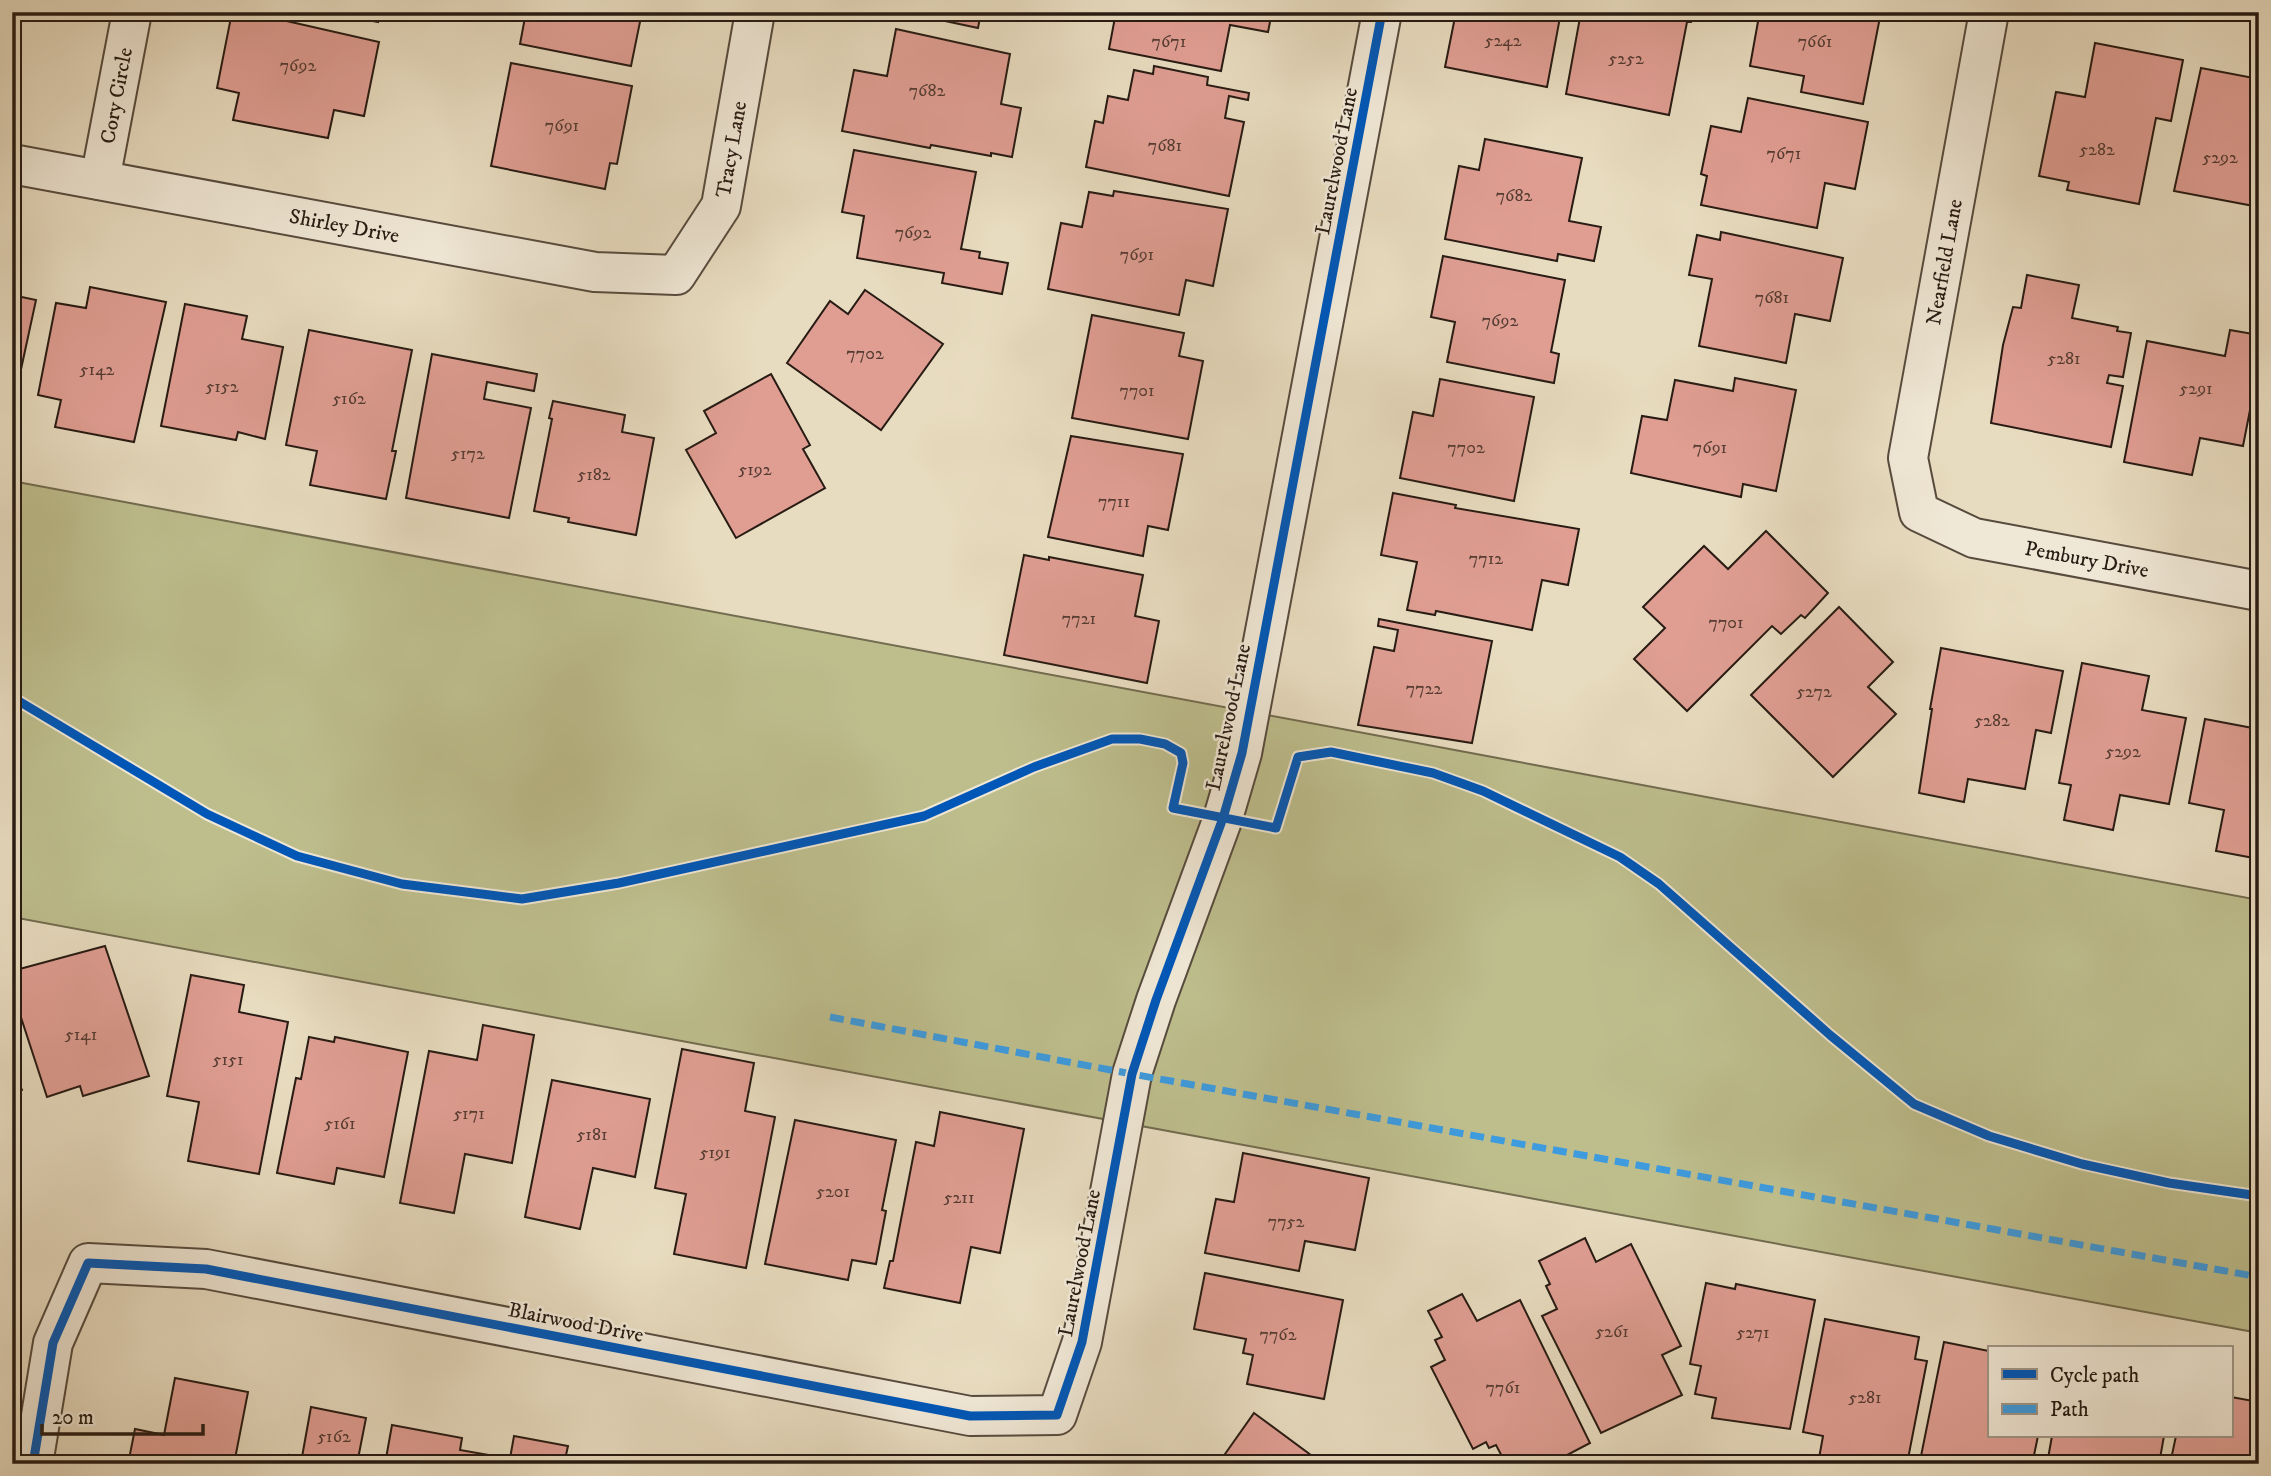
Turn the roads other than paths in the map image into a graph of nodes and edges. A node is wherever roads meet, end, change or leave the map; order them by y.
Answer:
1 (132, 12) edge
2 (755, 12) edge
3 (1382, 12) edge
4 (1989, 12) edge
5 (12, 164) edge
6 (100, 180) junction
7 (676, 275) joint
8 (1919, 512) joint
9 (2259, 591) edge
10 (1057, 1415) joint
11 (33, 1464) edge

1 - 6 street, Cory Circle
2 - 7 street, Tracy Lane
3 - 10 street, Laurelwood Lane
4 - 8 street, Nearfield Lane
5 - 6 street, Shirley Drive
6 - 7 street, Shirley Drive
8 - 9 street, Pembury Drive
10 - 11 street, Blairwood Drive

